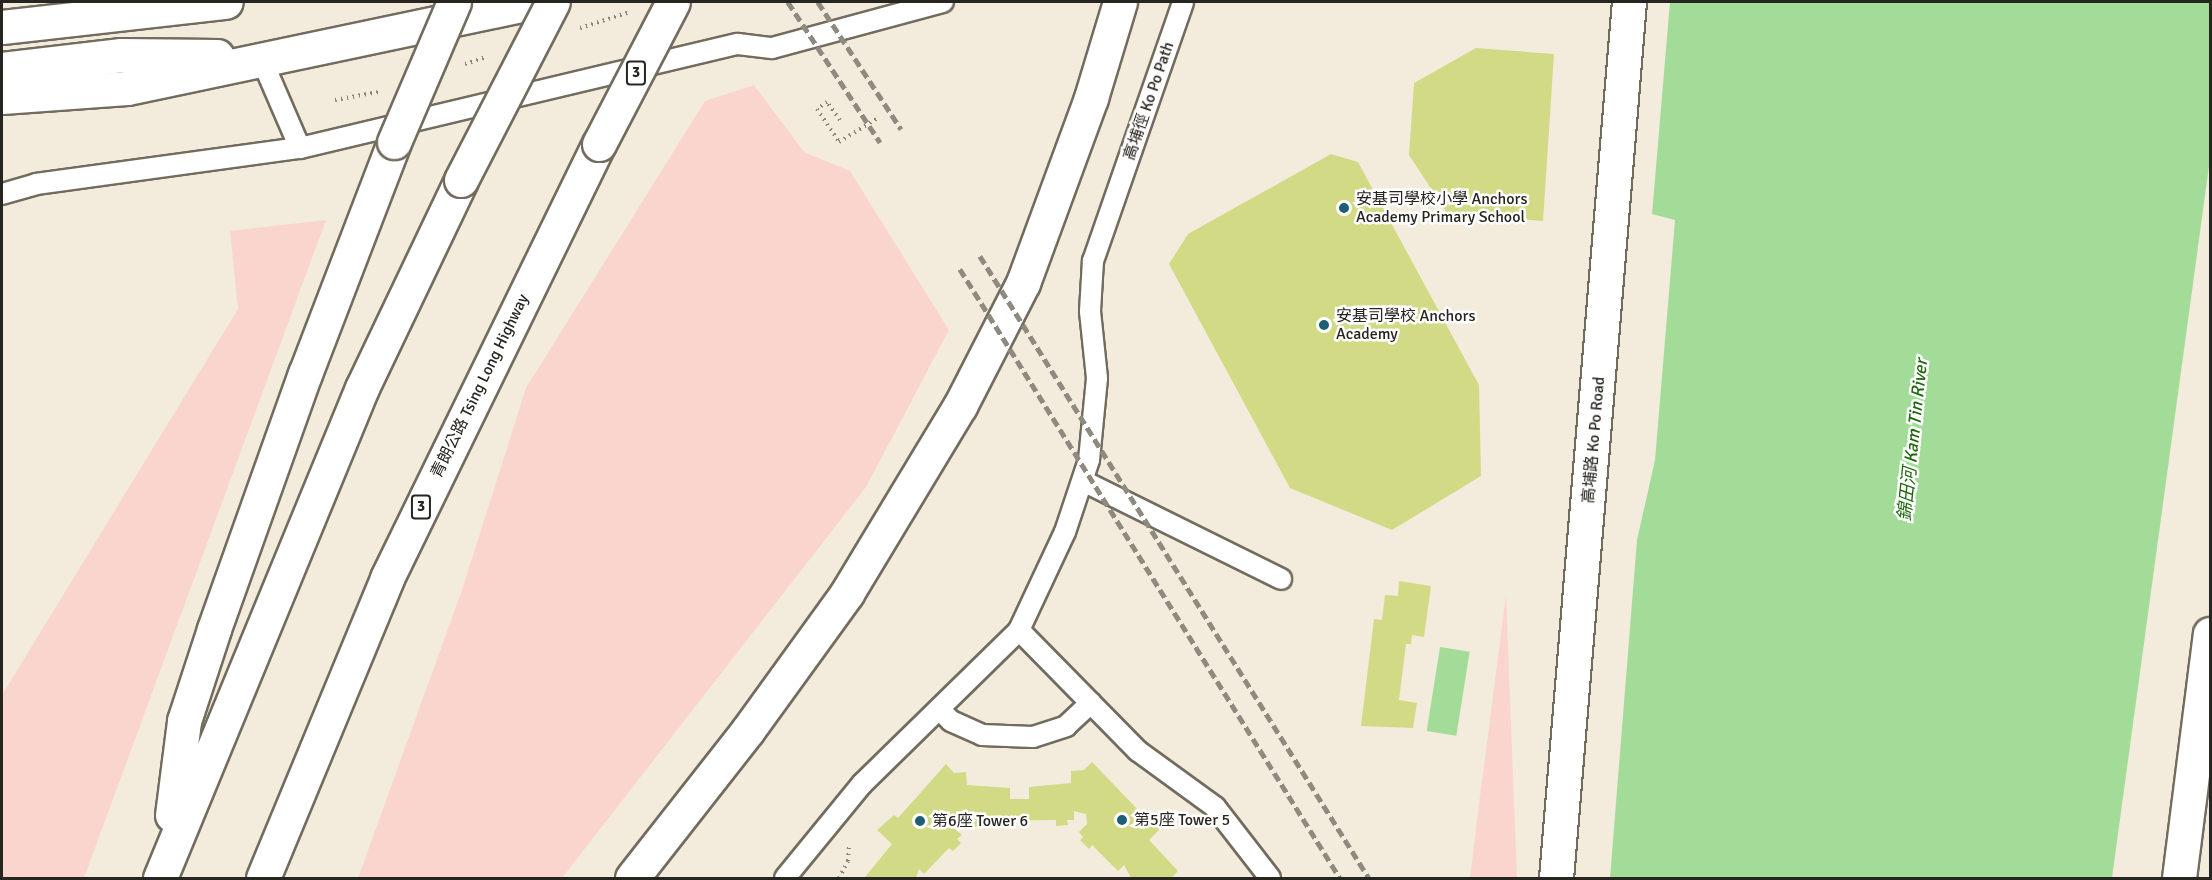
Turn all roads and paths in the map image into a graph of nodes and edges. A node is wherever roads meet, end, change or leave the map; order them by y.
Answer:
1 (226, 2) edge
2 (454, 2) edge
3 (535, 2) edge
4 (553, 2) edge
5 (673, 2) edge
6 (943, 2) edge
7 (1120, 2) edge
8 (1183, 2) edge
9 (1629, 2) edge
10 (2, 27) edge
11 (261, 58) junction
12 (4, 78) edge
13 (878, 118) dead end
14 (840, 120) dead end
15 (300, 148) junction
16 (2, 194) edge
17 (1083, 482) junction
18 (1281, 579) dead end
19 (1019, 630) junction
20 (2211, 634) edge
21 (1091, 703) junction
22 (939, 709) junction
23 (850, 839) dead end
24 (163, 870) edge
25 (263, 879) edge
26 (632, 879) edge
27 (785, 879) edge
28 (839, 879) edge
29 (1270, 879) edge
30 (1556, 879) edge
31 (2179, 879) edge

1 - 10 main road
2 - 24 main road, bridge
3 - 11 main road
4 - 24 main road, bridge
5 - 25 main road, 青朗公路 Tsing Long Highway / 3, bridge
6 - 15 lane
7 - 26 main road
8 - 17 lane, 高埔徑 Ko Po Path
9 - 30 main road, 高埔路 Ko Po Road
11 - 12 main road
11 - 15 lane
13 - 14 path
15 - 16 lane
17 - 18 lane
17 - 19 lane, 高埔徑 Ko Po Path
19 - 21 lane
19 - 22 lane
20 - 31 main road
21 - 22 lane
21 - 29 lane
22 - 27 lane
23 - 28 path

